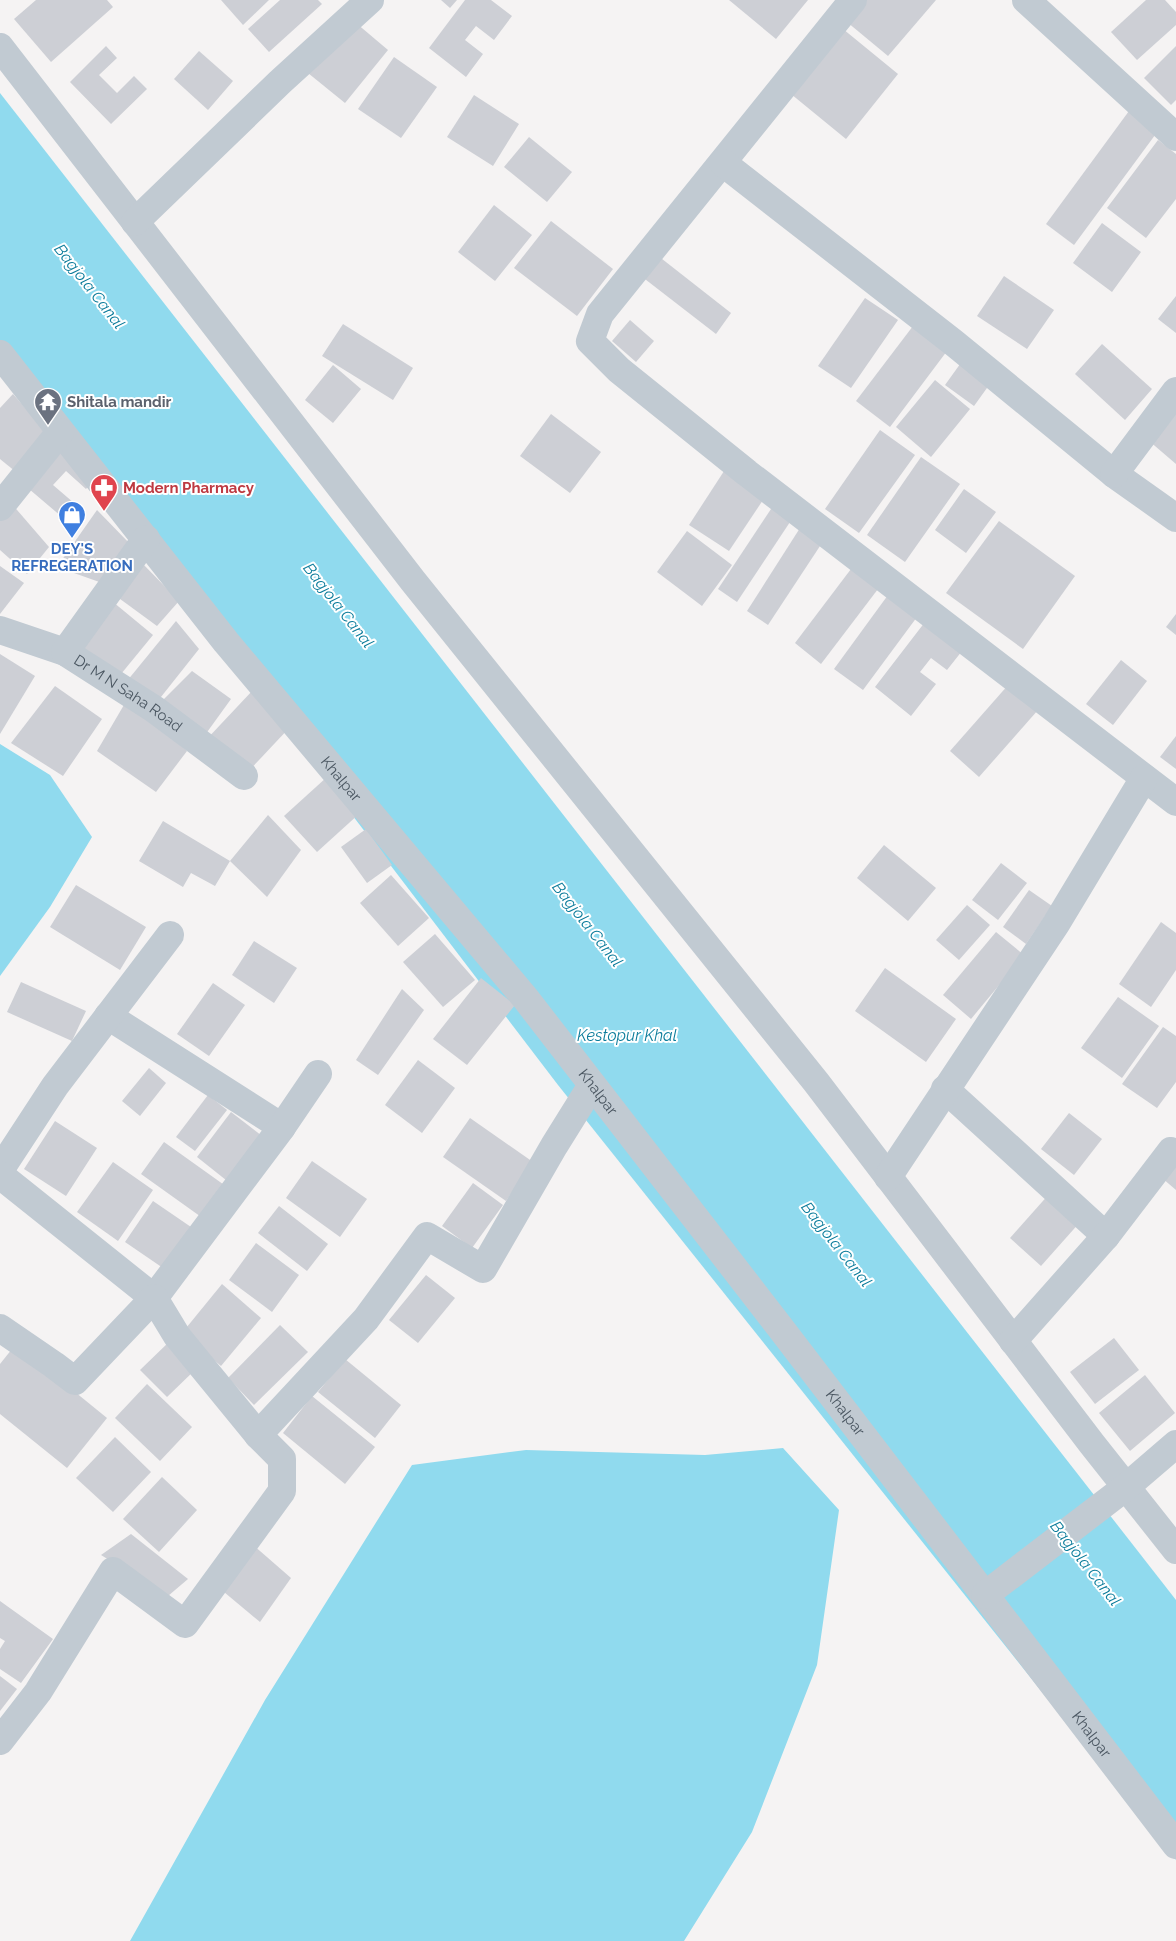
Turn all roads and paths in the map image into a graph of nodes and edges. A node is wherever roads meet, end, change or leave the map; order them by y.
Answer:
1 (853, 0) edge
2 (1026, 0) edge
3 (357, 4) edge
4 (0, 47) edge
5 (1176, 137) edge
6 (723, 163) junction
7 (135, 222) junction
8 (0, 354) edge
9 (1176, 391) edge
10 (60, 432) junction
11 (1114, 474) junction
12 (0, 507) edge
13 (1176, 518) edge
14 (146, 539) junction
15 (0, 630) edge
16 (65, 652) junction
17 (244, 776) dead end
18 (1144, 778) junction
19 (1176, 802) edge
20 (170, 935) dead end
21 (108, 1016) junction
22 (318, 1074) dead end
23 (592, 1085) junction
24 (945, 1090) junction
25 (282, 1127) junction
26 (1171, 1150) dead end
27 (0, 1170) edge
28 (0, 1175) edge
29 (888, 1177) junction
30 (1106, 1236) junction
31 (154, 1298) junction
32 (0, 1328) edge
33 (1013, 1341) junction
34 (258, 1435) junction
35 (1176, 1444) edge
36 (1126, 1488) junction
37 (1176, 1550) edge
38 (985, 1596) junction
39 (0, 1741) edge
40 (1176, 1845) edge

1 - 6 street
2 - 5 street
3 - 7 street
4 - 7 street
6 - 11 street
6 - 18 street
7 - 29 street
8 - 10 street, Khalpar
9 - 11 street
10 - 12 street
10 - 14 street, Khalpar
11 - 13 street
14 - 16 street
14 - 23 street, Khalpar
15 - 16 street, Dr M N Saha Road
16 - 17 street, Dr M N Saha Road
18 - 19 street
18 - 24 street
20 - 21 street
21 - 25 street
21 - 27 street
22 - 25 street
23 - 34 street
23 - 38 street, Khalpar
24 - 29 street
24 - 30 street
25 - 31 street
26 - 30 street
28 - 31 street
29 - 33 street
30 - 33 street
31 - 32 street
31 - 34 street
33 - 36 street
34 - 39 street
35 - 36 street
36 - 37 street
36 - 38 street
38 - 40 street, Khalpar

